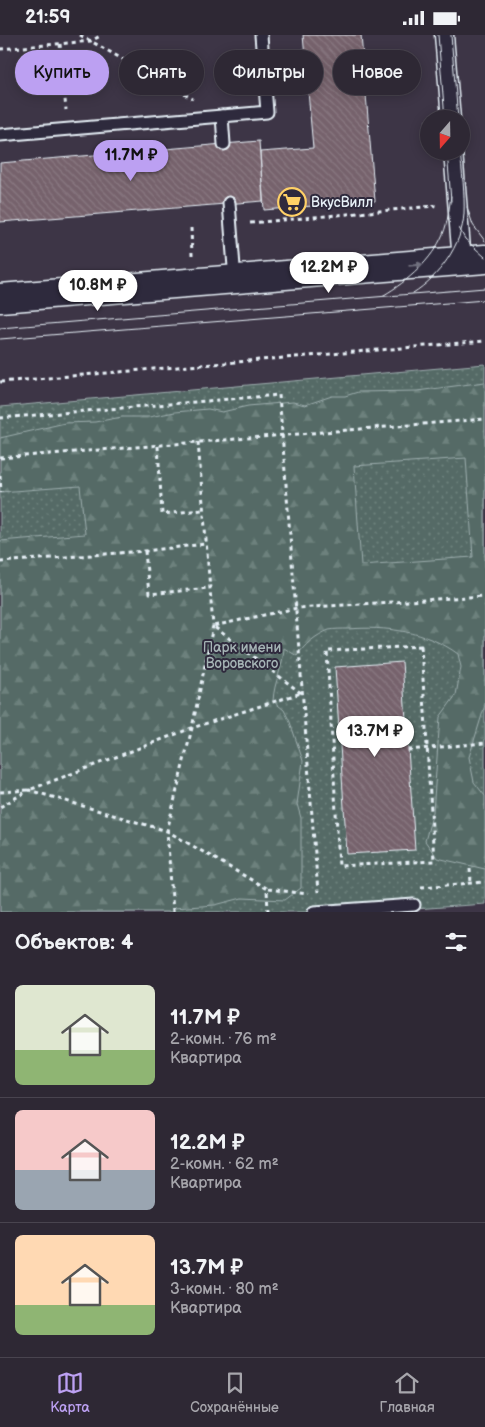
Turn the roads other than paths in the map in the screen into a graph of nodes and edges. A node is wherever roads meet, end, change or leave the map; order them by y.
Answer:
1 (261, 35) edge
2 (444, 35) edge
3 (450, 110) edge
4 (222, 116) junction
5 (0, 135) edge
6 (224, 144) dead end
7 (455, 160) edge
8 (229, 203) dead end
9 (474, 260) edge
10 (235, 280) junction
11 (0, 298) edge
12 (414, 905) dead end
13 (314, 912) edge

1 - 4 lane
2 - 3 street
4 - 5 lane
4 - 6 lane
7 - 9 street
8 - 10 lane
10 -> 9 main road
10 - 11 main road
12 - 13 lane

